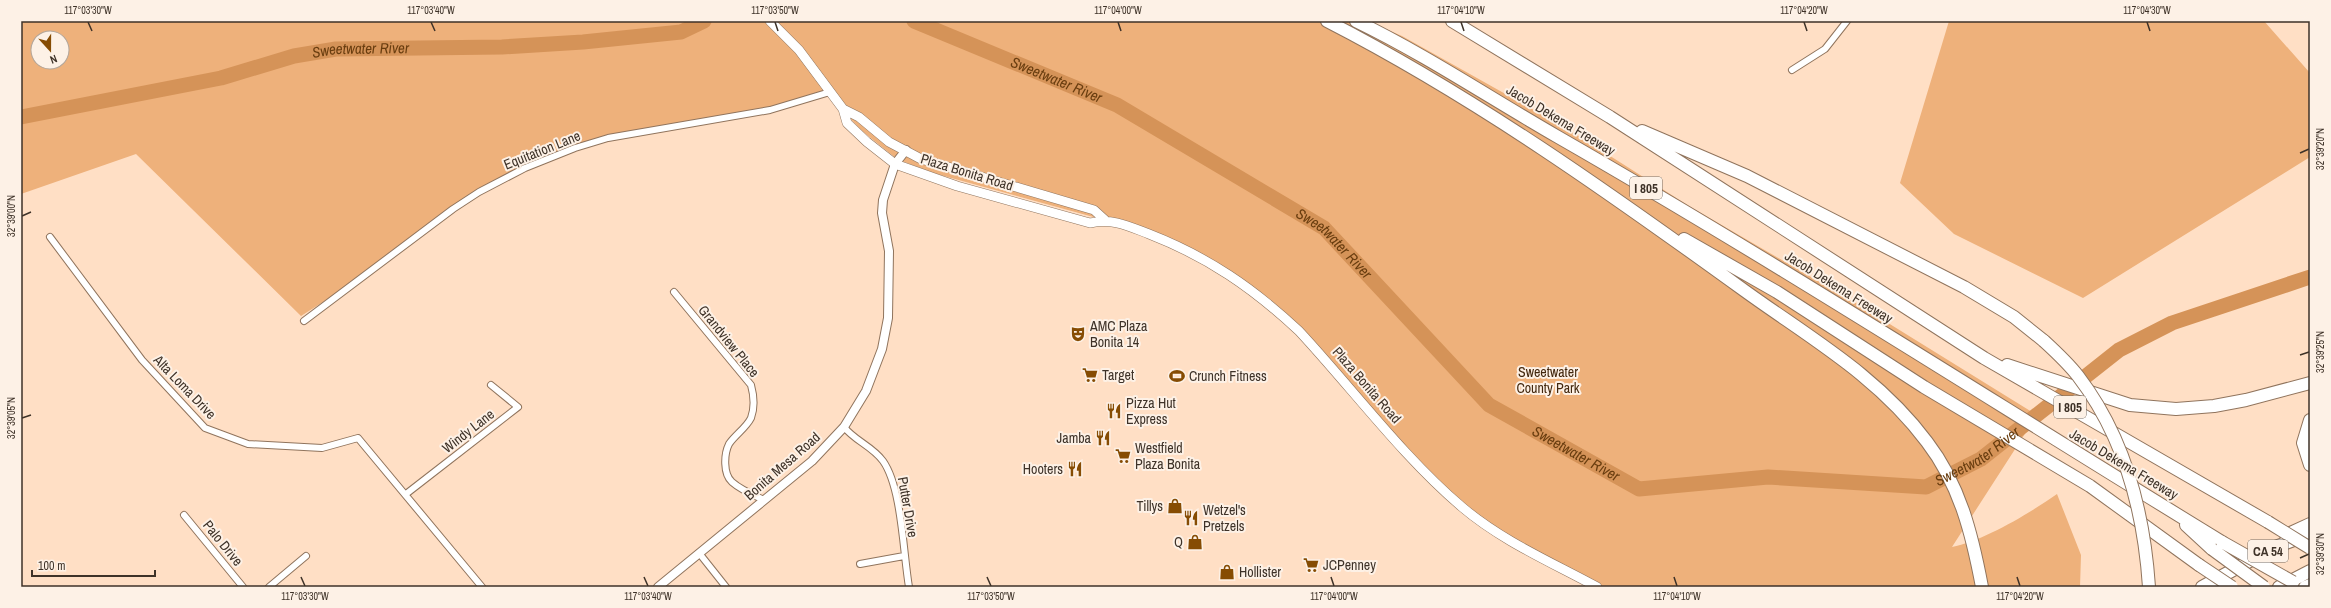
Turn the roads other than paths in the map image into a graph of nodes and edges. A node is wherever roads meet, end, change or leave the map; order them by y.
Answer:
1 (770, 21) edge
2 (1327, 21) edge
3 (1356, 21) edge
4 (1452, 21) edge
5 (1847, 21) edge
6 (1792, 70) dead end
7 (830, 92) junction
8 (844, 109) junction
9 (1610, 117) junction
10 (906, 150) junction
11 (895, 164) junction
12 (1629, 208) junction
13 (1105, 220) junction
14 (50, 237) dead end
15 (674, 292) dead end
16 (304, 321) dead end
17 (1984, 358) junction
18 (2310, 383) edge
19 (491, 385) dead end
20 (2310, 420) edge
21 (844, 427) junction
22 (2310, 464) edge
23 (406, 494) junction
24 (764, 500) junction
25 (2166, 507) junction
26 (184, 515) dead end
27 (2268, 522) junction
28 (2310, 524) edge
29 (2310, 534) edge
30 (2310, 539) edge
31 (2310, 548) edge
32 (698, 553) junction
33 (306, 556) dead end
34 (904, 556) junction
35 (860, 564) dead end
36 (2310, 571) edge
37 (2228, 572) junction
38 (2310, 585) edge
39 (243, 587) edge
40 (269, 587) edge
41 (482, 587) edge
42 (658, 587) edge
43 (726, 587) edge
44 (909, 587) edge
45 (1597, 587) edge
46 (1982, 587) edge
47 (2149, 587) edge
48 (2202, 587) edge
49 (2232, 587) edge
50 (2264, 587) edge
51 (2279, 587) edge
52 (2302, 587) edge
53 (2305, 587) edge

1 - 7 main road, Plaza Bonita Road
2 - 12 highway
3 - 25 highway, Jacob Dekema Freeway / I 805
4 - 9 highway, Jacob Dekema Freeway / I 805
5 - 6 street
7 - 8 main road, Plaza Bonita Road
7 - 16 street, Equitation Lane
8 - 10 main road, Plaza Bonita Road
8 - 11 main road, Plaza Bonita Road
9 - 17 highway, Jacob Dekema Freeway / I 805
9 - 47 highway, bridge
10 - 11 street, Bonita Mesa Road
10 - 13 main road, Plaza Bonita Road
11 - 13 main road, Plaza Bonita Road
11 - 21 street, Bonita Mesa Road
12 - 46 highway
12 - 49 highway, bridge
13 - 45 main road, Plaza Bonita Road
14 - 23 street, Alta Loma Drive
15 - 24 street, Grandview Place
17 - 18 highway
17 - 27 highway, Jacob Dekema Freeway / I 805, bridge
19 - 23 street, Windy Lane
20 - 22 highway
21 - 24 street, Bonita Mesa Road
21 - 34 street, Putter Drive
23 - 41 street, Alta Loma Drive
24 - 32 street, Bonita Mesa Road
25 - 50 highway, bridge
25 - 52 highway, Jacob Dekema Freeway / I 805, bridge
26 - 39 street, Palo Drive
27 - 30 highway
27 - 31 highway, Jacob Dekema Freeway / I 805, bridge
28 - 37 highway
29 - 37 highway, CA 54
32 - 42 street, Bonita Mesa Road
32 - 43 street
33 - 40 street
34 - 35 street
34 - 44 street, Putter Drive
36 - 51 highway, CA 54
37 - 48 highway, CA 54
38 - 53 highway

